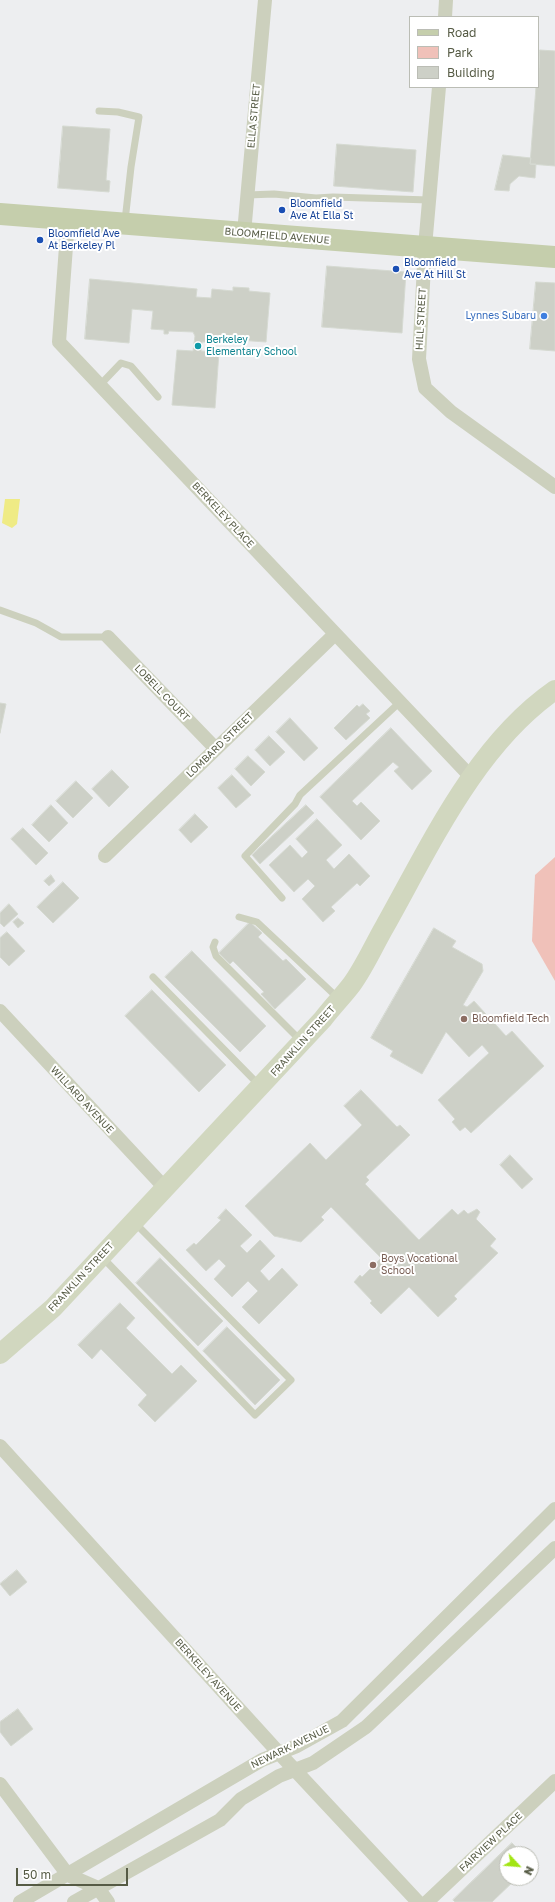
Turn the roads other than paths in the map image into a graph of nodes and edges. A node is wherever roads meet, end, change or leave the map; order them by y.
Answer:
1 (265, 0) edge
2 (446, 0) edge
3 (445, 16) edge
4 (439, 88) edge
5 (100, 111) dead end
6 (247, 195) junction
7 (429, 200) junction
8 (0, 214) edge
9 (68, 219) junction
10 (124, 223) junction
11 (244, 233) junction
12 (424, 247) junction
13 (555, 257) edge
14 (100, 385) junction
15 (158, 397) dead end
16 (555, 487) edge
17 (0, 610) edge
18 (336, 634) junction
19 (108, 637) joint
20 (555, 690) edge
21 (400, 702) junction
22 (216, 749) junction
23 (471, 777) junction
24 (105, 856) dead end
25 (282, 898) dead end
26 (239, 917) dead end
27 (215, 942) dead end
28 (153, 977) dead end
29 (339, 999) junction
30 (0, 1011) edge
31 (302, 1042) junction
32 (261, 1087) junction
33 (165, 1188) junction
34 (133, 1222) junction
35 (101, 1256) junction
36 (0, 1354) edge
37 (0, 1446) edge
38 (555, 1509) edge
39 (555, 1548) edge
40 (279, 1753) junction
41 (295, 1770) junction
42 (555, 1781) edge
43 (0, 1784) edge
44 (68, 1875) junction
45 (98, 1888) junction
46 (20, 1902) edge
47 (74, 1902) edge
48 (108, 1902) edge
49 (418, 1902) edge
50 (427, 1902) edge

1 - 6 street, ELLA STREET
2 - 3 street
4 - 7 street, HILL STREET
5 - 10 lane
6 - 7 lane
6 - 11 street, ELLA STREET
7 - 12 street, HILL STREET
8 - 9 main road, BLOOMFIELD AVENUE
9 - 10 main road, BLOOMFIELD AVENUE
9 - 14 street, BERKELEY PLACE
10 - 11 main road, BLOOMFIELD AVENUE
11 - 12 main road, BLOOMFIELD AVENUE
12 - 13 main road, BLOOMFIELD AVENUE
12 - 16 street, HILL STREET
14 - 15 lane
14 - 18 street, BERKELEY PLACE
17 - 19 lane
18 - 21 street, BERKELEY PLACE
18 - 22 street, LOMBARD STREET
19 - 22 street, LOBELL COURT
20 - 23 main road, FRANKLIN STREET
21 - 23 street, BERKELEY PLACE
21 - 25 lane
22 - 24 street, LOMBARD STREET
23 - 29 main road, FRANKLIN STREET
26 - 29 lane
27 - 31 lane
28 - 32 lane
29 - 31 main road, FRANKLIN STREET
30 - 33 street, WILLARD AVENUE
31 - 32 main road, FRANKLIN STREET
32 - 33 main road, FRANKLIN STREET
33 - 34 main road, FRANKLIN STREET
34 - 35 main road, FRANKLIN STREET
34 - 35 lane
35 - 36 main road, FRANKLIN STREET
37 - 40 street, BERKELEY AVENUE
38 - 40 street, NEWARK AVENUE
39 - 41 street, NEWARK AVENUE
40 - 41 street, BERKELEY AVENUE
40 - 44 street, NEWARK AVENUE
41 - 45 street, NEWARK AVENUE
41 - 49 street, BERKELEY AVENUE
42 - 50 street, FAIRVIEW PLACE
43 - 44 street
44 - 45 street
44 - 46 street, NEWARK AVENUE
45 - 47 street, NEWARK AVENUE
45 - 48 street

